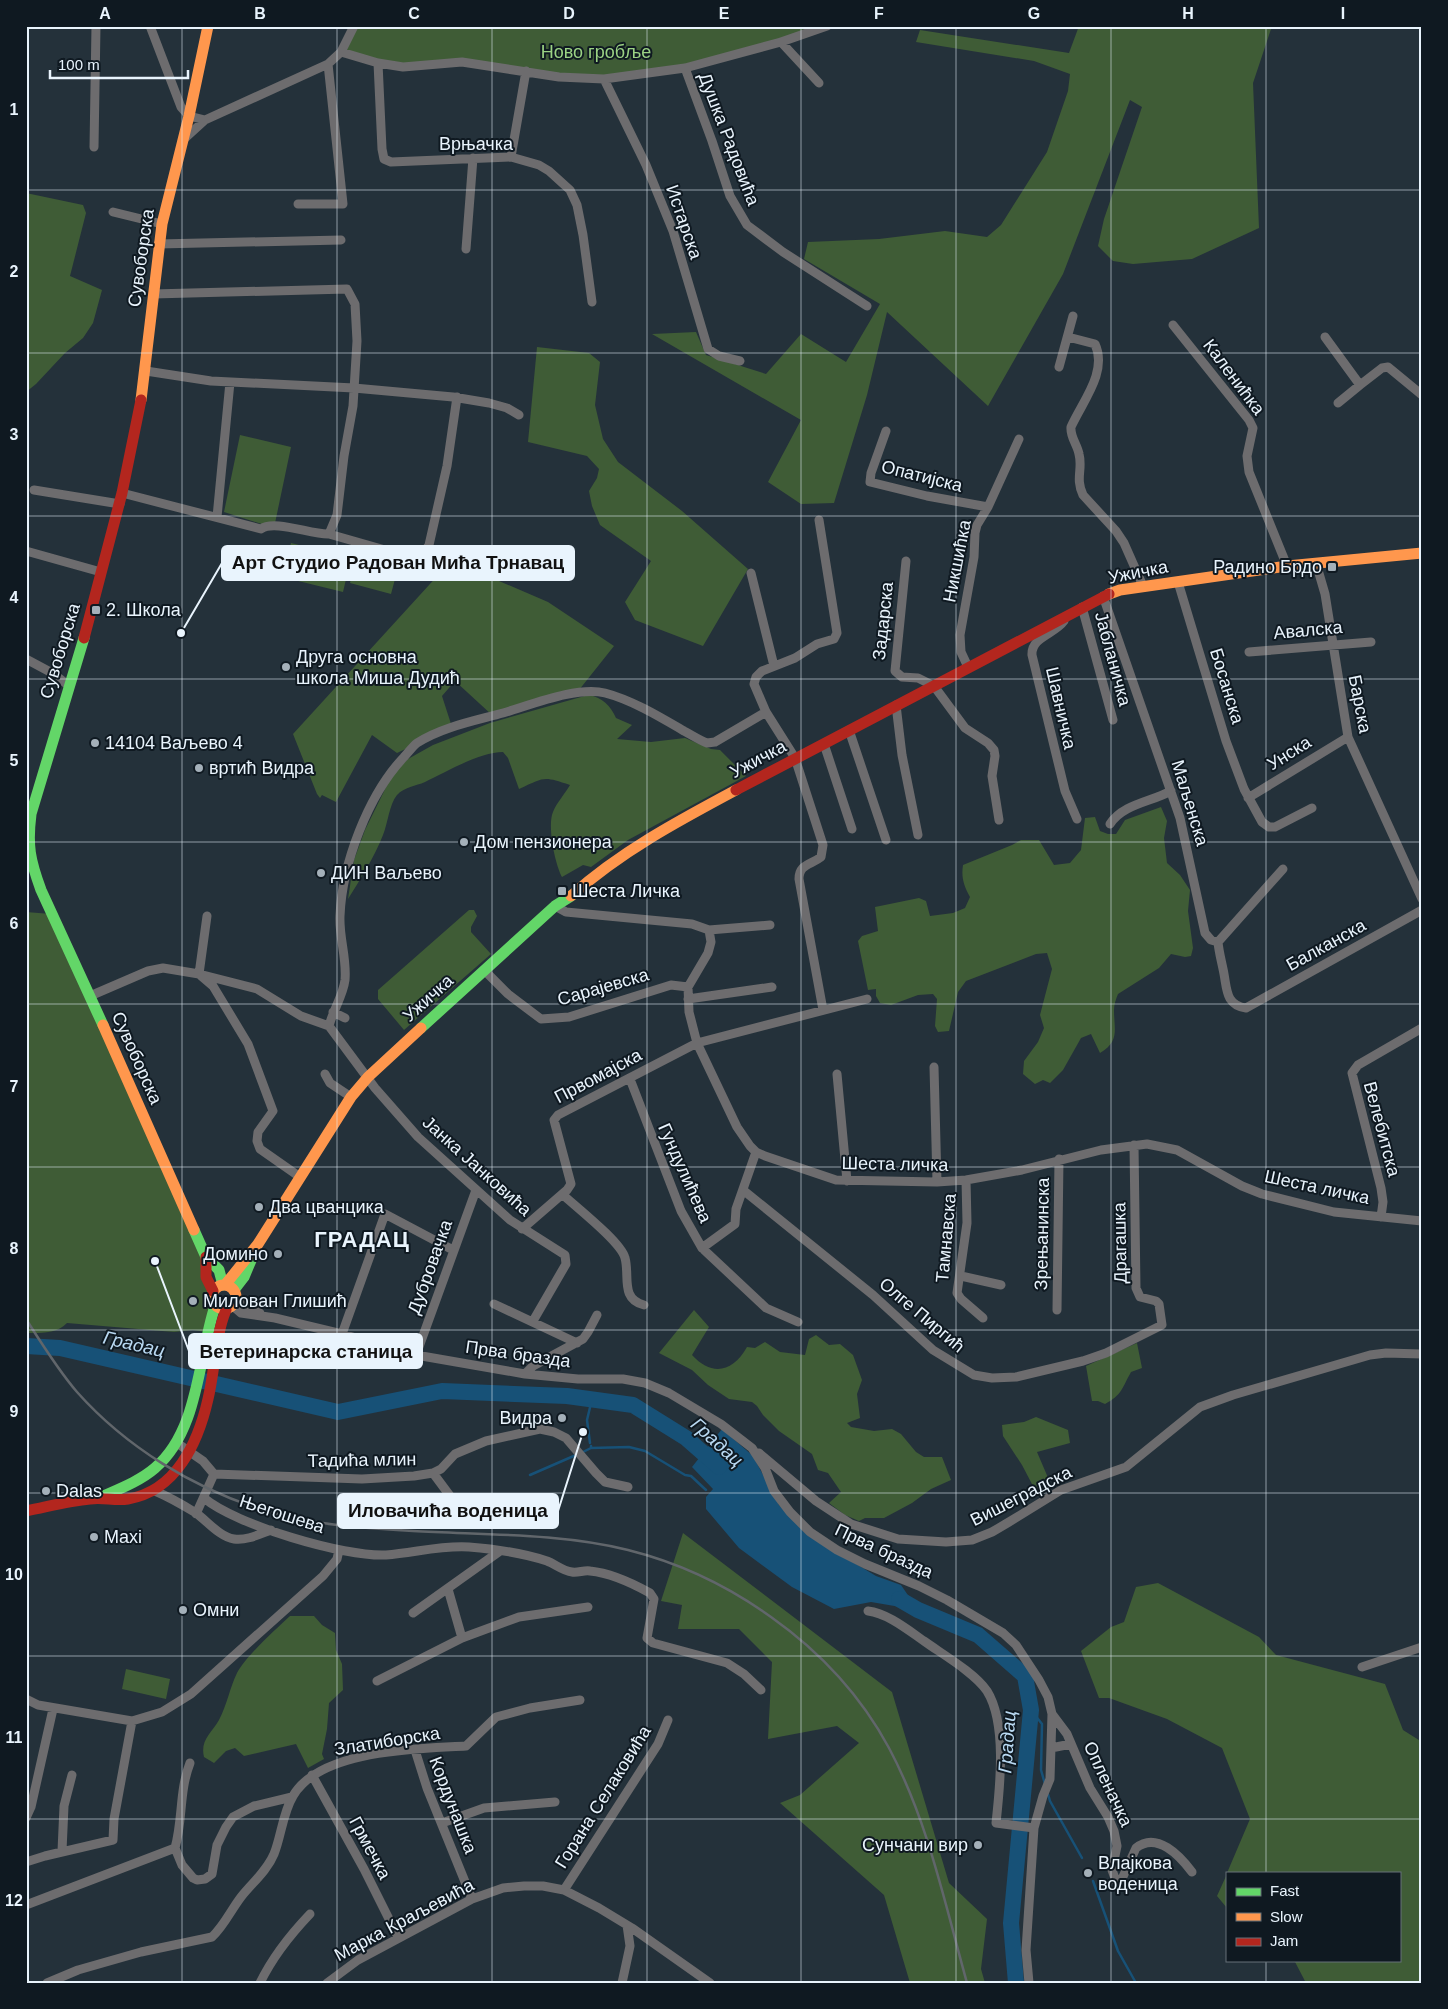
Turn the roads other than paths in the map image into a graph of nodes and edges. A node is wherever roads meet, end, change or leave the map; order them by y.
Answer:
1 (96, 26) edge
2 (150, 26) edge
3 (208, 26) edge
4 (354, 26) edge
5 (827, 26) edge
6 (781, 42) junction
7 (341, 52) junction
8 (378, 63) junction
9 (328, 64) junction
10 (685, 68) junction
11 (526, 71) junction
12 (604, 79) junction
13 (819, 83) dead end
14 (189, 116) junction
15 (205, 120) junction
16 (183, 141) junction
17 (94, 147) dead end
18 (511, 157) junction
19 (473, 158) junction
20 (298, 204) dead end
21 (113, 212) dead end
22 (162, 224) junction
23 (341, 240) dead end
24 (158, 244) junction
25 (466, 249) dead end
26 (153, 294) junction
27 (592, 302) dead end
28 (867, 306) dead end
29 (1073, 316) dead end
30 (1173, 325) dead end
31 (1068, 337) junction
32 (1325, 337) dead end
33 (740, 360) dead end
34 (1059, 367) dead end
35 (146, 371) junction
36 (230, 382) junction
37 (1360, 385) junction
38 (354, 388) junction
39 (1422, 395) edge
40 (457, 397) junction
41 (1338, 403) dead end
42 (519, 415) dead end
43 (886, 431) dead end
44 (1019, 439) dead end
45 (34, 490) dead end
46 (121, 499) junction
47 (988, 508) junction
48 (217, 517) junction
49 (819, 520) dead end
50 (329, 534) junction
51 (26, 551) edge
52 (1422, 552) edge
53 (906, 561) dead end
54 (1316, 563) junction
55 (1287, 566) junction
56 (101, 572) junction
57 (751, 573) dead end
58 (1178, 582) junction
59 (1143, 586) junction
60 (1103, 596) junction
61 (1082, 607) junction
62 (1064, 616) junction
63 (1371, 642) dead end
64 (1333, 644) junction
65 (1249, 652) dead end
66 (26, 659) edge
67 (774, 666) junction
68 (968, 666) junction
69 (69, 686) junction
70 (934, 686) junction
71 (896, 705) junction
72 (766, 712) junction
73 (1113, 720) dead end
74 (849, 730) junction
75 (1348, 736) junction
76 (824, 744) junction
77 (795, 758) junction
78 (1171, 791) junction
79 (1248, 798) junction
80 (1312, 808) dead end
81 (1077, 819) dead end
82 (999, 820) dead end
83 (1110, 824) dead end
84 (852, 829) dead end
85 (918, 835) dead end
86 (886, 840) dead end
87 (1284, 869) dead end
88 (1422, 899) edge
89 (555, 906) junction
90 (1422, 910) edge
91 (207, 916) dead end
92 (770, 925) dead end
93 (709, 930) junction
94 (1218, 942) junction
95 (485, 971) junction
96 (199, 974) junction
97 (688, 987) junction
98 (772, 987) dead end
99 (90, 996) junction
100 (868, 999) dead end
101 (688, 1000) junction
102 (823, 1010) junction
103 (333, 1012) junction
104 (345, 1018) dead end
105 (329, 1026) junction
106 (1422, 1028) edge
107 (697, 1043) junction
108 (934, 1067) dead end
109 (325, 1074) dead end
110 (837, 1074) dead end
111 (368, 1077) junction
112 (630, 1079) junction
113 (351, 1097) junction
114 (1134, 1145) junction
115 (756, 1152) junction
116 (1059, 1159) junction
117 (300, 1177) junction
118 (848, 1180) junction
119 (966, 1180) junction
120 (937, 1182) junction
121 (476, 1190) junction
122 (743, 1190) junction
123 (562, 1194) junction
124 (1381, 1217) junction
125 (1422, 1221) edge
126 (522, 1229) junction
127 (702, 1248) junction
128 (453, 1250) junction
129 (961, 1276) junction
130 (1001, 1285) dead end
131 (226, 1296) junction
132 (494, 1304) dead end
133 (644, 1305) dead end
134 (1057, 1310) dead end
135 (597, 1315) dead end
136 (983, 1318) dead end
137 (532, 1321) junction
138 (798, 1322) dead end
139 (1162, 1325) joint
140 (342, 1334) junction
141 (577, 1343) junction
142 (1422, 1354) edge
143 (416, 1355) junction
144 (525, 1374) junction
145 (177, 1443) junction
146 (752, 1448) junction
147 (191, 1451) junction
148 (433, 1473) junction
149 (214, 1474) junction
150 (628, 1487) dead end
151 (155, 1491) junction
152 (100, 1498) junction
153 (204, 1498) junction
154 (26, 1511) edge
155 (196, 1514) junction
156 (485, 1520) dead end
157 (271, 1530) junction
158 (339, 1550) junction
159 (500, 1551) junction
160 (448, 1589) junction
161 (588, 1607) dead end
162 (868, 1611) dead end
163 (413, 1613) dead end
164 (462, 1638) junction
165 (1422, 1647) edge
166 (1362, 1667) dead end
167 (378, 1681) dead end
168 (761, 1690) dead end
169 (26, 1699) edge
170 (580, 1700) dead end
171 (53, 1709) junction
172 (1052, 1714) junction
173 (668, 1720) dead end
174 (132, 1721) junction
175 (1071, 1744) junction
176 (1051, 1748) junction
177 (415, 1750) junction
178 (190, 1763) dead end
179 (72, 1775) dead end
180 (312, 1776) junction
181 (292, 1797) junction
182 (555, 1802) dead end
183 (26, 1818) edge
184 (442, 1823) junction
185 (1031, 1828) junction
186 (175, 1848) junction
187 (62, 1851) junction
188 (26, 1862) edge
189 (1192, 1872) dead end
190 (564, 1890) junction
191 (472, 1899) junction
192 (26, 1905) edge
193 (310, 1914) dead end
194 (627, 1925) junction
195 (398, 1937) junction
196 (47, 1983) edge
197 (260, 1983) edge
198 (327, 1983) edge
199 (622, 1983) edge
200 (710, 1983) edge
201 (1029, 1983) edge

1 - 17 street
2 - 14 street
3 - 14 main road, Сувоборска
4 - 7 street
5 - 6 street
6 - 10 street
6 - 13 street
7 - 8 street
7 - 9 street
8 - 11 street
8 - 19 street, Врњачка
9 - 15 street
9 - 20 street
10 - 12 street
10 - 28 street, Душка Радовића
11 - 12 street
11 - 18 street
12 - 33 street, Истарска
14 - 15 street
14 - 16 main road, Сувоборска
15 - 16 street
16 - 22 main road, Сувоборска
18 - 19 street, Врњачка
18 - 27 street, Врњачка
19 - 25 street
21 - 22 street
22 - 24 main road, Сувоборска
23 - 24 street
24 - 26 main road, Сувоборска
26 - 35 main road, Сувоборска
26 - 38 street
29 - 31 street
30 - 55 street, Каленићка
31 - 34 street
31 - 59 street
32 - 37 street
35 - 36 street
35 - 46 main road, Сувоборска
36 - 38 street
36 - 48 street
37 - 39 street
37 - 41 street
38 - 40 street
38 - 50 street
40 - 42 street
40 - 50 street
43 - 47 street, Опатијска
44 - 47 street, Никшићка
45 - 46 street
46 - 48 street
46 - 56 main road, Сувоборска
47 - 68 street, Никшићка
48 - 50 street
49 - 67 street
51 - 56 street
52 - 54 main road, Ужичка
53 - 70 street, Задарска
54 - 55 main road, Ужичка
54 - 64 street, Барска
55 - 58 main road, Ужичка
56 - 69 main road, Сувоборска
57 - 67 street
58 - 59 main road, Ужичка
58 - 79 street, Босанска
59 - 60 main road, Ужичка
60 - 61 main road, Ужичка
60 - 78 street, Маљенска
61 - 62 main road, Ужичка
61 - 73 street, Јабланичка
62 - 68 main road, Ужичка
62 - 81 street, Шавничка
63 - 64 street, Авалска
64 - 65 street, Авалска
64 - 75 street, Барска
66 - 69 street
67 - 72 street
68 - 70 main road, Ужичка
69 - 99 main road, Сувоборска
70 - 71 main road, Ужичка
70 - 82 street
71 - 74 main road, Ужичка
71 - 85 street
72 - 77 street
72 - 103 street
74 - 76 main road, Ужичка
74 - 86 street
75 - 79 street, Унска
75 - 88 street, Барска
76 - 77 main road, Ужичка
76 - 84 street
77 - 89 main road, Ужичка
77 - 102 street
78 - 83 street
78 - 94 street, Маљенска
79 - 80 street, Босанска
87 - 94 street
89 - 93 street
89 - 95 main road, Ужичка
90 - 94 street, Балканска
91 - 96 street
92 - 93 street
93 - 97 street
95 - 97 street, Сарајевска
95 - 111 main road, Ужичка
96 - 99 street
96 - 105 street
96 - 117 street
97 - 101 street
98 - 101 street
99 - 131 main road, Сувоборска
100 - 102 street, Првомајска
101 - 107 street
102 - 107 street, Првомајска
103 - 104 street
103 - 105 street
105 - 111 street, Јанка Јанковића
106 - 124 street, Велебитска
107 - 112 street, Првомајска
107 - 115 street
108 - 120 street
109 - 113 street
110 - 118 street
111 - 113 main road, Ужичка
111 - 121 street, Јанка Јанковића
112 - 123 street, Првомајска
112 - 127 street, Гундулићева
113 - 117 main road, Ужичка
114 - 116 street, Шеста личка
114 - 124 street, Шеста личка
114 - 139 street, Драгашка
115 - 118 street, Шеста личка
115 - 122 street
116 - 119 street, Шеста личка
116 - 134 street, Зрењанинска
117 - 131 main road, Ужичка
118 - 120 street, Шеста личка
119 - 120 street, Шеста личка
119 - 129 street, Тамнавска
121 - 126 street, Јанка Јанковића
121 - 128 street, Дубровачка
122 - 127 street
122 - 139 street, Олге Пиргић
123 - 126 street
123 - 133 street
124 - 125 street, Шеста личка
126 - 137 street, Јанка Јанковића
127 - 138 street, Гундулићева
128 - 140 street
128 - 143 street, Дубровачка
129 - 130 street
129 - 136 street, Тамнавска
131 - 140 street, Прва бразда
131 - 145 main road
131 - 147 main road
132 - 137 street
135 - 141 street
137 - 141 street
140 - 143 street, Прва бразда
141 - 144 street
142 - 146 street, Вишеградска
143 - 144 street, Прва бразда
144 - 146 street, Прва бразда
145 - 147 street
145 - 152 main road
146 - 172 street, Прва бразда
147 - 149 street
147 - 151 main road
148 - 149 street, Тадића млин
148 - 150 street, Тадића млин
148 - 156 street
149 - 153 street
151 - 152 main road
151 - 155 street
152 - 154 main road
153 - 155 street
153 - 157 street, Његошева
155 - 157 street
157 - 158 street, Његошева
158 - 159 street, Његошева
158 - 174 street
159 - 160 street
159 - 168 street, Његошева
160 - 163 street
160 - 164 street
161 - 164 street
162 - 185 street
164 - 167 street
165 - 166 street
169 - 171 street
170 - 177 street, Златиборска
171 - 174 street
171 - 183 street
172 - 175 street, Опленачка
172 - 176 street, Прва бразда
173 - 190 street, Горана Селаковића
174 - 187 street
175 - 176 street
175 - 189 street, Опленачка
176 - 185 street, Прва бразда
177 - 180 street, Златиборска
177 - 184 street, Кордунашка
178 - 186 street
179 - 187 street
180 - 181 street, Златиборска
180 - 195 street, Грмечка
181 - 186 street
181 - 196 street, Златиборска
182 - 184 street
184 - 191 street, Кордунашка
185 - 201 street, Прва бразда
186 - 192 street
187 - 188 street
190 - 191 street, Марка Краљевића
190 - 194 street, Марка Краљевића
191 - 195 street, Марка Краљевића
193 - 197 street
194 - 199 street
194 - 200 street, Марка Краљевића
195 - 198 street, Марка Краљевића

